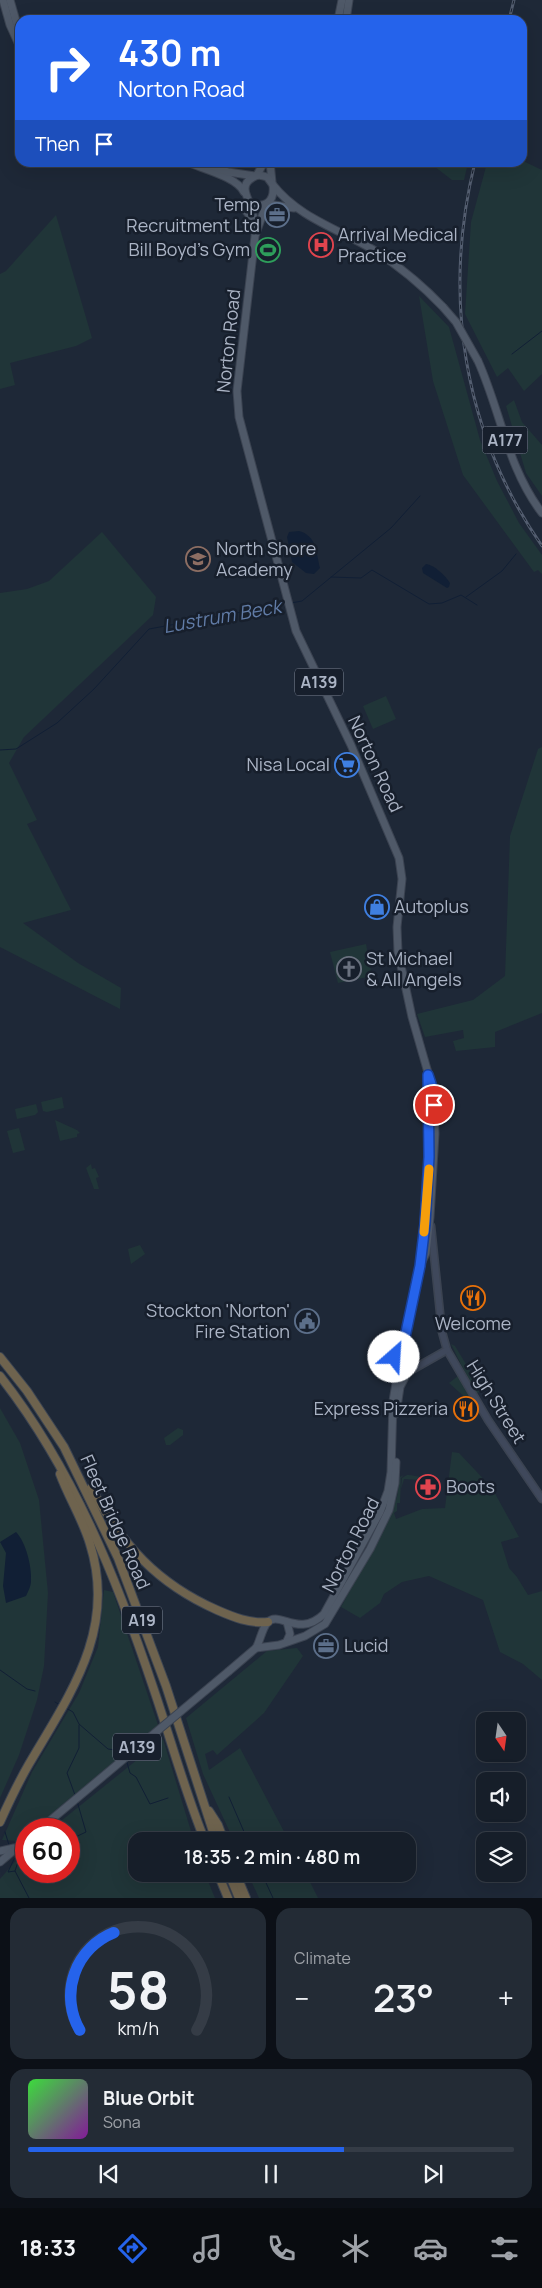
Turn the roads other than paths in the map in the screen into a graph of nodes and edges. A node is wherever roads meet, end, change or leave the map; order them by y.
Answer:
1 (3, 0) edge
2 (10, 0) edge
3 (342, 0) edge
4 (349, 0) edge
5 (339, 15) edge
6 (347, 15) edge
7 (15, 18) edge
8 (15, 36) edge
9 (199, 167) edge
10 (215, 167) edge
11 (261, 167) edge
12 (271, 167) edge
13 (256, 176) junction
14 (273, 184) junction
15 (246, 195) junction
16 (249, 202) junction
17 (234, 205) dead end
18 (267, 205) junction
19 (296, 209) junction
20 (253, 219) junction
21 (255, 236) junction
22 (542, 513) edge
23 (428, 1075) junction
24 (430, 1217) junction
25 (420, 1266) junction
26 (404, 1342) junction
27 (447, 1350) junction
28 (397, 1354) junction
29 (407, 1354) junction
30 (0, 1356) edge
31 (411, 1361) junction
32 (419, 1364) junction
33 (408, 1373) junction
34 (394, 1374) junction
35 (0, 1376) edge
36 (64, 1447) junction
37 (54, 1456) junction
38 (542, 1499) edge
39 (287, 1622) junction
40 (266, 1626) junction
41 (287, 1641) junction
42 (275, 1644) junction
43 (256, 1648) junction
44 (202, 1801) junction
45 (53, 1818) edge
46 (0, 1822) edge
47 (202, 1832) edge
48 (213, 1832) edge
49 (221, 1832) edge
50 (15, 1847) edge
51 (15, 1849) edge
52 (0, 1851) edge
53 (0, 1862) edge
54 (221, 1882) edge
55 (232, 1882) edge
56 (239, 1882) edge
57 (227, 1898) edge
58 (239, 1898) edge
59 (246, 1898) edge

1 - 8 main road
2 - 7 main road
3 - 5 main road
4 - 6 main road
9 - 15 main road
10 - 13 main road
11 - 13 main road
12 - 14 main road
13 - 14 main road
13 - 15 main road
14 - 18 main road, Norton Road / A139
14 - 19 main road, A177
15 - 16 main road, Norton Road / A139
16 - 18 main road
16 - 20 main road, Norton Road / A139
17 - 20 main road
18 - 19 main road, A177
18 - 21 main road, Norton Road / A139
19 - 22 main road, A177, bridge
20 - 21 main road, Norton Road / A139
21 - 23 main road, Norton Road / A139
23 - 24 main road, Norton Road / A139
23 - 25 main road, Norton Road / A139
24 - 25 main road, Norton Road / A139
24 - 27 main road, High Street
25 - 26 main road, Norton Road / A139
26 - 28 main road, Norton Road / A139
26 - 29 main road, Norton Road / A139
27 - 32 main road
27 - 38 main road, High Street
28 - 29 main road
28 - 34 main road, A139
29 - 31 main road, A139
30 - 36 highway, Fleet Bridge Road / A19
31 - 32 main road
31 - 33 main road, A139
32 - 33 main road
33 - 34 main road
33 - 41 main road, Norton Road / A139
34 - 39 main road, Norton Road / A139
35 - 37 highway, Fleet Bridge Road / A19
36 - 40 highway, A19
36 - 44 highway, Fleet Bridge Road / A19
37 - 46 highway, A19
37 - 47 highway, Fleet Bridge Road / A19
39 - 40 main road, A139
39 - 41 main road
40 - 42 main road
40 - 43 main road, A139
41 - 42 main road, A139
42 - 43 main road, A139
43 - 45 main road, A139, bridge
44 - 48 highway, A19
44 - 49 highway
50 - 52 main road
51 - 53 main road
54 - 57 highway
55 - 58 highway
56 - 59 highway

